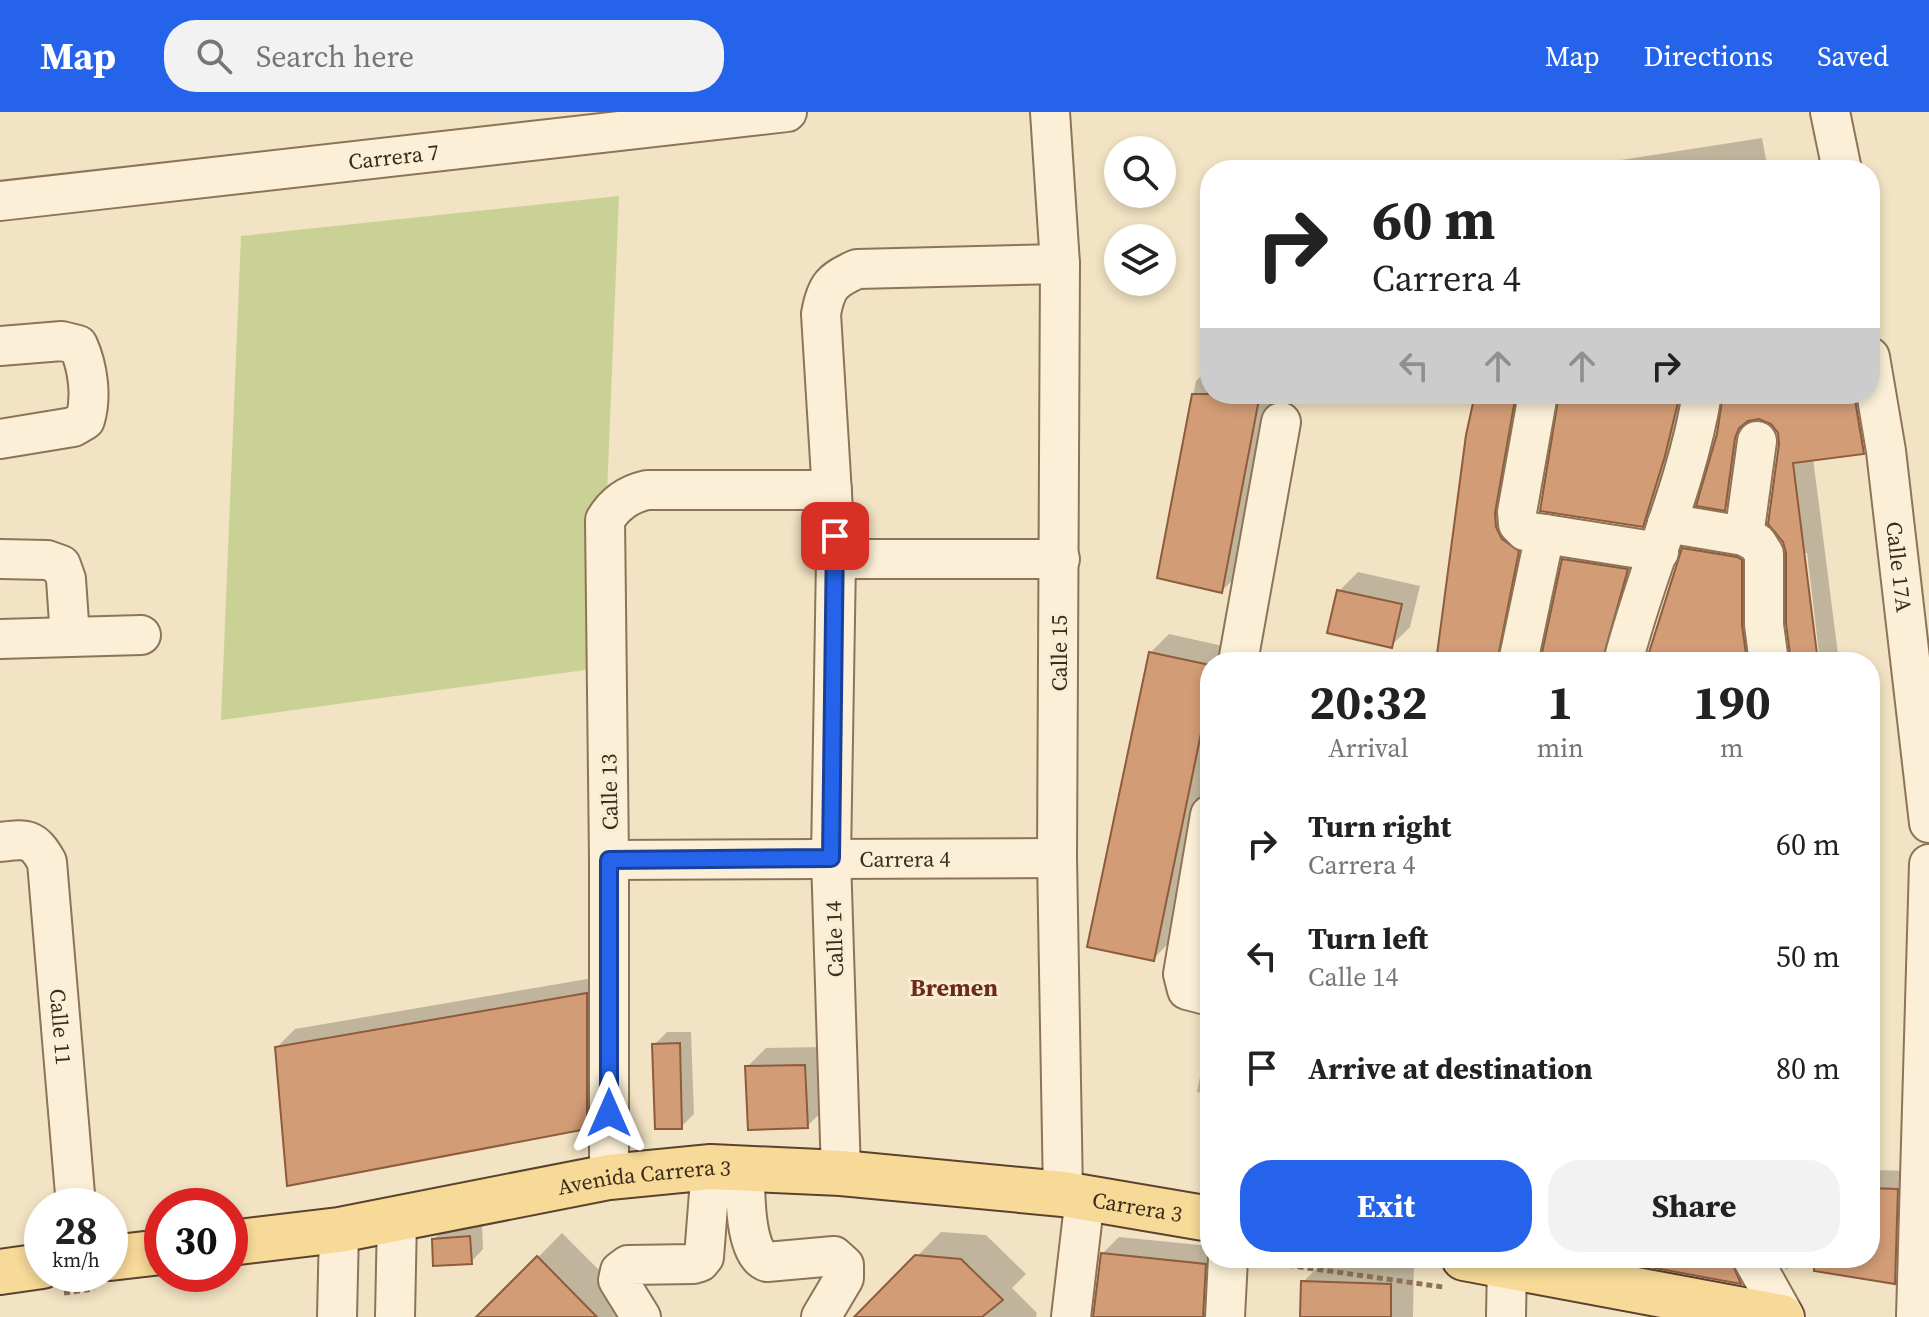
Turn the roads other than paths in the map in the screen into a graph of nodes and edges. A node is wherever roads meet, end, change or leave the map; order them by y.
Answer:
1 (787, 112) edge
2 (1050, 112) edge
3 (1830, 112) edge
4 (1840, 160) edge
5 (0, 201) edge
6 (1060, 264) junction
7 (0, 346) edge
8 (1536, 404) edge
9 (1700, 404) edge
10 (1878, 404) edge
11 (1281, 422) dead end
12 (0, 439) edge
13 (1757, 441) dead end
14 (832, 490) junction
15 (1545, 534) junction
16 (1744, 536) junction
17 (1663, 538) junction
18 (0, 559) edge
19 (836, 559) junction
20 (1060, 559) junction
21 (141, 635) dead end
22 (70, 637) junction
23 (0, 639) edge
24 (1240, 652) edge
25 (1520, 652) edge
26 (1625, 652) edge
27 (1768, 652) edge
28 (1929, 823) edge
29 (0, 842) edge
30 (831, 858) junction
31 (1057, 858) junction
32 (609, 860) junction
33 (1929, 864) edge
34 (1200, 874) edge
35 (1200, 993) edge
36 (728, 1168) junction
37 (841, 1173) junction
38 (609, 1177) junction
39 (74, 1188) edge
40 (1074, 1196) junction
41 (1200, 1217) edge
42 (397, 1218) junction
43 (339, 1230) junction
44 (248, 1241) edge
45 (1239, 1268) edge
46 (1480, 1268) edge
47 (1507, 1268) edge
48 (1528, 1268) edge
49 (1757, 1268) edge
50 (24, 1269) edge
51 (0, 1272) edge
52 (1454, 1272) edge
53 (337, 1317) edge
54 (395, 1317) edge
55 (641, 1317) edge
56 (821, 1317) edge
57 (1071, 1317) edge
58 (1225, 1317) edge
59 (1506, 1317) edge
60 (1783, 1317) edge
61 (1916, 1317) edge

1 - 5 street, Carrera 7
2 - 6 street, Calle 15
3 - 4 street
6 - 14 street, Calle 14
6 - 20 street, Calle 15
7 - 12 street
8 - 15 street
9 - 17 street
10 - 28 street, Calle 17A
11 - 24 street
13 - 16 street
14 - 19 street, Calle 14
14 - 32 street, Calle 13
15 - 17 street
15 - 25 street
16 - 17 street
16 - 27 street
17 - 26 street
18 - 22 street
19 - 20 street
19 - 30 street, Calle 14
20 - 31 street, Calle 15
21 - 22 street
22 - 23 street
29 - 39 street, Calle 11
30 - 31 street, Carrera 4
30 - 32 street, Carrera 4
30 - 37 street, Calle 14
31 - 40 street, Calle 15
32 - 38 street, Calle 13
33 - 61 street
34 - 35 street
36 - 37 main road, Avenida Carrera 3
36 - 38 main road, Avenida Carrera 3
36 - 55 street
36 - 56 street
37 - 40 main road, Avenida Carrera 3
38 - 42 main road, Avenida Carrera 3
40 - 41 main road, Carrera 3
40 - 57 street, Calle 15
42 - 43 main road, Avenida Carrera 3
42 - 54 street
43 - 44 main road, Avenida Carrera 3
43 - 53 street
45 - 58 street
46 - 52 main road
47 - 59 street
48 - 60 main road
49 - 60 street
50 - 51 main road

